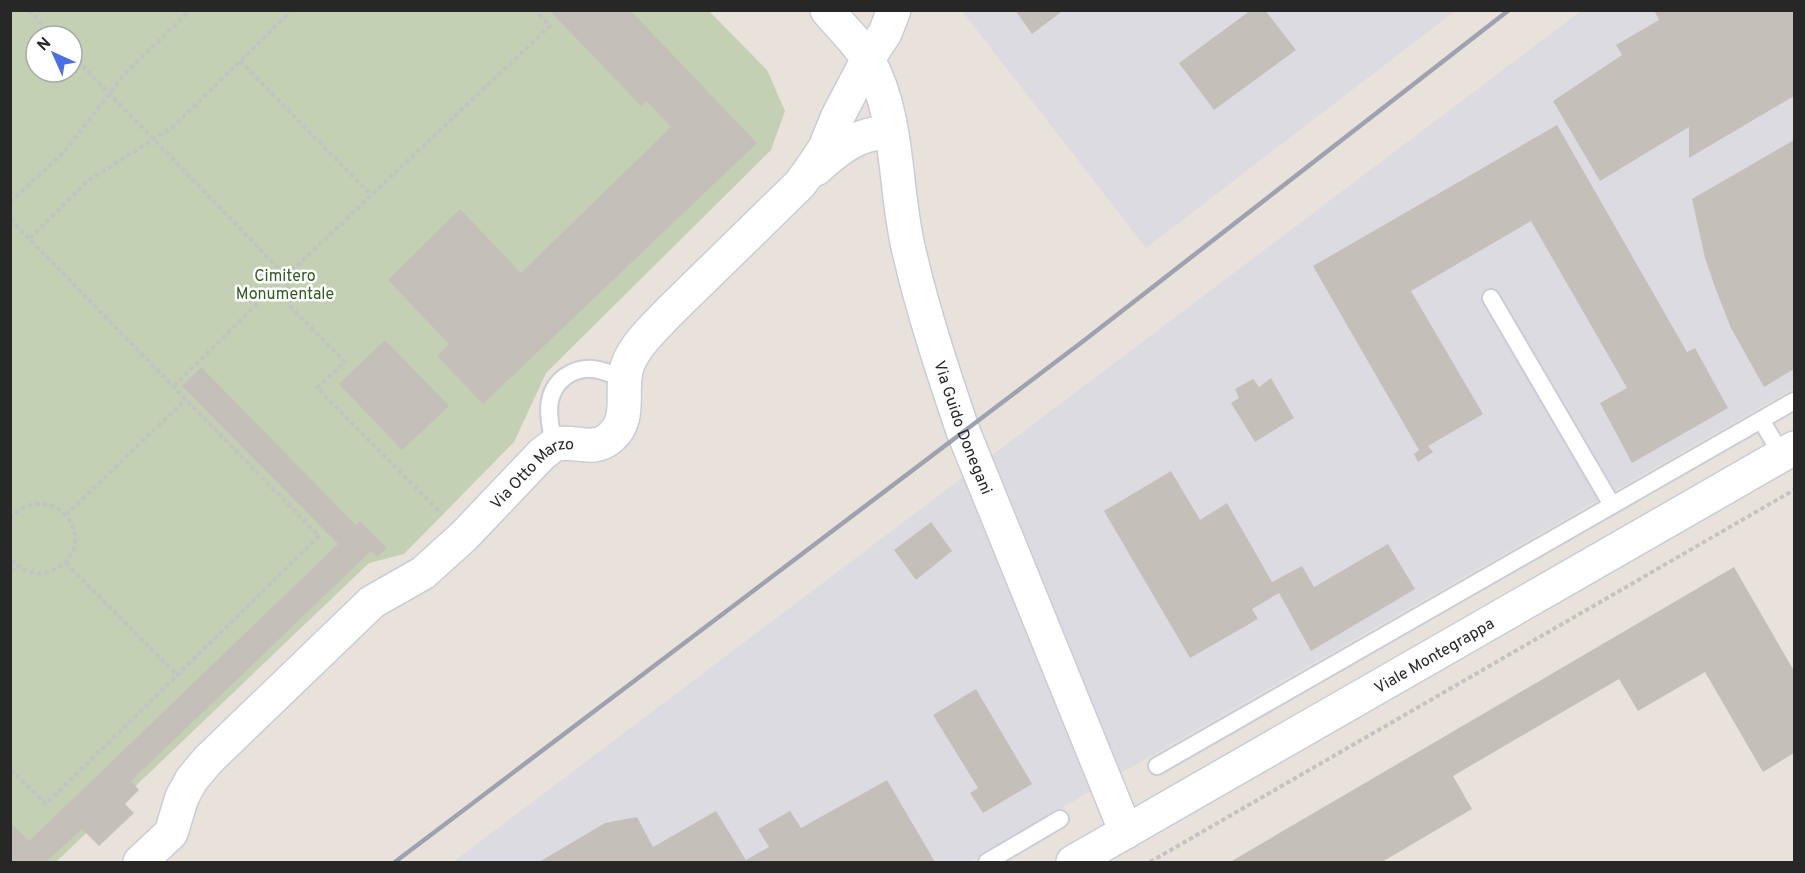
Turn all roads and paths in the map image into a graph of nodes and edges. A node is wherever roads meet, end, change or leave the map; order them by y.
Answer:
1 (29, 10) edge
2 (190, 10) edge
3 (292, 10) edge
4 (535, 10) edge
5 (827, 10) edge
6 (894, 10) edge
7 (42, 24) edge
8 (868, 59) junction
9 (240, 61) junction
10 (84, 68) edge
11 (110, 94) junction
12 (891, 134) junction
13 (154, 140) junction
14 (800, 184) junction
15 (371, 195) junction
16 (10, 202) edge
17 (12, 222) edge
18 (30, 238) junction
19 (285, 276) junction
20 (1491, 298) dead end
21 (624, 378) junction
22 (174, 386) junction
23 (186, 399) junction
24 (1794, 401) edge
25 (1761, 420) junction
26 (554, 445) junction
27 (1788, 452) edge
28 (1794, 490) edge
29 (1612, 505) junction
30 (12, 512) edge
31 (66, 515) junction
32 (10, 519) edge
33 (464, 536) junction
34 (10, 558) edge
35 (66, 563) junction
36 (16, 565) junction
37 (10, 570) edge
38 (178, 676) junction
39 (1157, 766) dead end
40 (10, 769) edge
41 (1060, 819) dead end
42 (1126, 832) junction
43 (140, 862) edge
44 (987, 862) edge
45 (1073, 862) edge
46 (1150, 862) edge

1 - 7 path
2 - 11 path
3 - 9 path
4 - 15 path
5 - 8 street, Via Guido Donegani
6 - 8 street
8 - 12 street, Via Guido Donegani
8 - 14 street, Via Otto Marzo
9 - 13 path
9 - 15 path
10 - 11 path
11 - 13 path
11 - 16 path
12 - 14 street
12 - 42 street, Via Guido Donegani
13 - 18 path
13 - 19 path
14 - 21 street, Via Otto Marzo
15 - 19 path
17 - 18 path
18 - 22 path
19 - 22 path
19 - 33 path
20 - 29 lane
21 - 26 street, Via Otto Marzo
21 - 26 lane
22 - 23 path
23 - 31 path
23 - 38 path
24 - 25 lane
25 - 27 lane
25 - 29 lane
26 - 33 street, Via Otto Marzo
27 - 42 street, Viale Montegrappa
28 - 46 path
29 - 39 lane
30 - 31 path
30 - 32 path
31 - 35 path
33 - 43 street, Via Otto Marzo
34 - 36 path
35 - 36 path
35 - 38 path
36 - 37 path
38 - 40 path
41 - 44 lane
42 - 45 street, Viale Montegrappa

